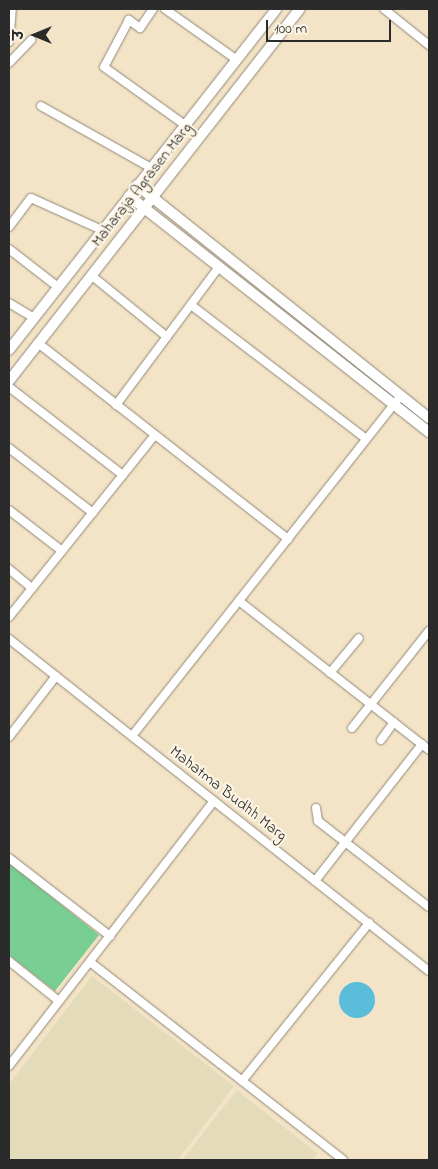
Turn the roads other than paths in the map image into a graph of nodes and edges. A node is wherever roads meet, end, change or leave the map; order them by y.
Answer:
1 (12, 9) edge
2 (153, 9) edge
3 (276, 9) edge
4 (300, 9) edge
5 (384, 9) edge
6 (170, 10) edge
7 (32, 40) dead end
8 (9, 42) edge
9 (429, 45) edge
10 (236, 60) junction
11 (9, 63) edge
12 (41, 106) dead end
13 (185, 125) junction
14 (151, 168) junction
15 (137, 185) junction
16 (129, 196) junction
17 (152, 196) junction
18 (144, 207) junction
19 (9, 227) edge
20 (102, 230) junction
21 (9, 249) edge
22 (219, 267) junction
23 (92, 275) junction
24 (58, 287) junction
25 (9, 303) edge
26 (191, 305) junction
27 (34, 318) junction
28 (167, 337) junction
29 (38, 343) junction
30 (9, 350) edge
31 (9, 381) edge
32 (9, 387) edge
33 (401, 395) junction
34 (394, 404) junction
35 (116, 405) junction
36 (429, 418) edge
37 (429, 432) edge
38 (156, 435) junction
39 (366, 439) junction
40 (9, 448) edge
41 (123, 475) junction
42 (9, 510) edge
43 (93, 513) junction
44 (288, 539) junction
45 (62, 551) junction
46 (9, 569) edge
47 (32, 588) junction
48 (239, 601) junction
49 (9, 617) edge
50 (429, 631) edge
51 (359, 638) dead end
52 (9, 639) edge
53 (330, 673) junction
54 (56, 676) junction
55 (371, 705) junction
56 (394, 722) junction
57 (352, 728) dead end
58 (132, 736) junction
59 (9, 737) edge
60 (382, 740) dead end
61 (427, 748) edge
62 (214, 801) junction
63 (316, 808) dead end
64 (346, 841) junction
65 (9, 858) edge
66 (315, 881) junction
67 (429, 907) edge
68 (369, 923) junction
69 (110, 936) junction
70 (9, 961) edge
71 (90, 962) junction
72 (429, 971) edge
73 (59, 1001) junction
74 (9, 1066) edge
75 (242, 1081) junction
76 (343, 1160) edge

1 - 8 street
2 - 13 street
3 - 10 street, Maharaja Agrasen Marg
4 - 17 street, Maharaja Agrasen Marg
5 - 9 street
6 - 10 street
7 - 11 street
10 - 13 street, Maharaja Agrasen Marg
12 - 14 street
13 - 14 street, Maharaja Agrasen Marg
14 - 15 street, Maharaja Agrasen Marg
15 - 16 street, Maharaja Agrasen Marg
15 - 17 street
16 - 18 street
16 - 20 street, Maharaja Agrasen Marg
17 - 18 street, Maharaja Agrasen Marg
17 - 33 street
18 - 22 street
18 - 23 street, Maharaja Agrasen Marg
19 - 20 street
20 - 24 street, Maharaja Agrasen Marg
21 - 24 street
22 - 26 street
22 - 34 street
23 - 28 street
23 - 29 street, Maharaja Agrasen Marg
24 - 27 street, Maharaja Agrasen Marg
25 - 27 street
26 - 28 street
26 - 39 street
27 - 30 street, Maharaja Agrasen Marg
28 - 35 street
29 - 31 street, Maharaja Agrasen Marg
29 - 35 street
32 - 41 street
33 - 34 street
33 - 36 street
34 - 37 street
34 - 39 street
35 - 38 street
38 - 41 street
38 - 44 street
39 - 44 street
40 - 43 street
41 - 43 street
42 - 45 street
43 - 45 street
44 - 48 street
45 - 47 street
46 - 47 street
47 - 49 street
48 - 53 street
48 - 58 street
50 - 55 street
51 - 53 street
52 - 54 street, Mahatma Budhh Marg
53 - 55 street
54 - 58 street, Mahatma Budhh Marg
54 - 59 street
55 - 56 street
55 - 57 street
56 - 60 street
56 - 61 street
58 - 62 street, Mahatma Budhh Marg
61 - 64 street
62 - 66 street, Mahatma Budhh Marg
62 - 69 street
63 - 64 street
64 - 66 street
64 - 67 street
65 - 69 street
66 - 68 street, Mahatma Budhh Marg
68 - 72 street, Mahatma Budhh Marg
68 - 75 street
69 - 71 street
70 - 73 street
71 - 73 street
71 - 75 street
73 - 74 street
75 - 76 street

